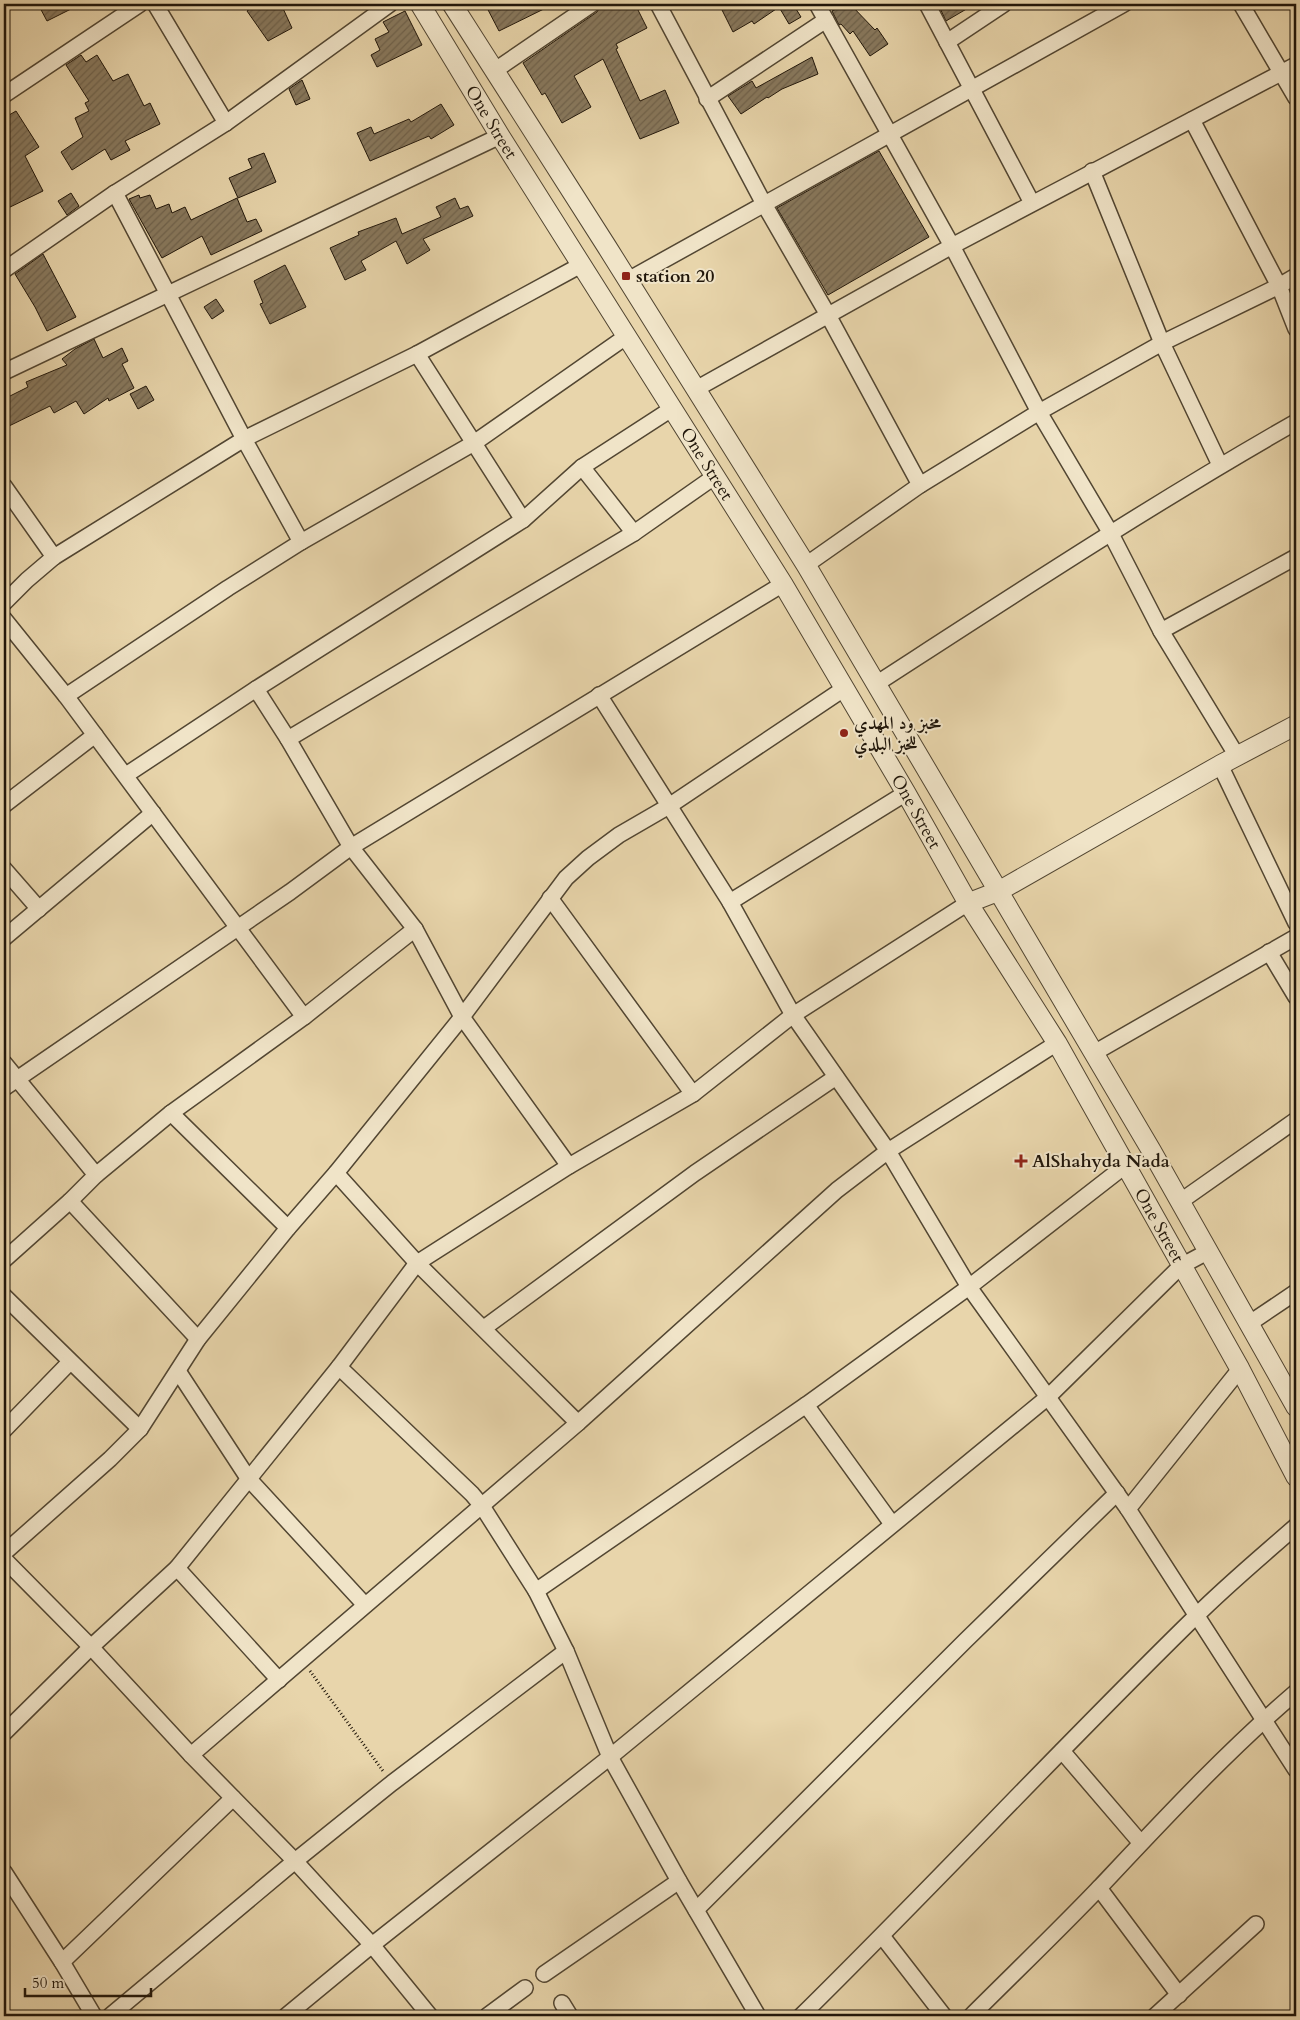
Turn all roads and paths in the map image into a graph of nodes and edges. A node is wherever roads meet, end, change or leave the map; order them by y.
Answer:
1 (140, 4) edge
2 (155, 4) edge
3 (390, 4) edge
4 (420, 4) edge
5 (452, 4) edge
6 (592, 4) edge
7 (658, 4) edge
8 (817, 4) edge
9 (927, 4) edge
10 (1004, 4) edge
11 (1124, 4) edge
12 (1241, 4) edge
13 (826, 20) junction
14 (947, 42) junction
15 (1296, 65) edge
16 (494, 72) junction
17 (1282, 73) junction
18 (972, 87) junction
19 (4, 95) edge
20 (1296, 98) edge
21 (707, 99) junction
22 (1192, 120) junction
23 (226, 123) junction
24 (889, 133) junction
25 (500, 136) junction
26 (1092, 171) junction
27 (115, 193) junction
28 (1032, 203) junction
29 (764, 204) junction
30 (952, 246) junction
31 (581, 265) junction
32 (4, 270) edge
33 (1296, 276) edge
34 (628, 280) junction
35 (1279, 286) junction
36 (168, 293) junction
37 (828, 315) junction
38 (1296, 329) edge
39 (627, 336) junction
40 (1162, 343) junction
41 (417, 354) junction
42 (4, 372) edge
43 (696, 389) junction
44 (673, 408) junction
45 (1039, 412) junction
46 (1296, 422) edge
47 (244, 439) junction
48 (474, 443) junction
49 (1220, 465) junction
50 (582, 467) junction
51 (714, 477) junction
52 (920, 484) junction
53 (4, 486) edge
54 (523, 520) junction
55 (1110, 532) junction
56 (634, 534) junction
57 (301, 542) junction
58 (1296, 556) edge
59 (54, 557) junction
60 (806, 565) junction
61 (783, 584) junction
62 (4, 603) edge
63 (4, 619) edge
64 (1162, 631) junction
65 (876, 684) junction
66 (845, 688) junction
67 (256, 689) junction
68 (599, 695) junction
69 (66, 696) junction
70 (1296, 725) edge
71 (95, 735) junction
72 (288, 739) junction
73 (1237, 756) junction
74 (1220, 765) junction
75 (126, 776) junction
76 (906, 793) junction
77 (4, 805) edge
78 (669, 806) junction
79 (153, 813) junction
80 (351, 847) junction
81 (4, 869) edge
82 (999, 891) junction
83 (550, 898) junction
84 (730, 902) junction
85 (968, 903) junction
86 (39, 909) junction
87 (1296, 923) edge
88 (237, 928) junction
89 (415, 929) junction
90 (1296, 937) edge
91 (4, 938) edge
92 (1269, 952) junction
93 (1296, 997) edge
94 (793, 1015) junction
95 (304, 1017) junction
96 (462, 1017) junction
97 (1057, 1043) junction
98 (1094, 1053) junction
99 (4, 1064) edge
100 (836, 1077) junction
101 (17, 1080) junction
102 (4, 1088) edge
103 (694, 1094) junction
104 (171, 1113) junction
105 (1296, 1120) edge
106 (888, 1151) junction
107 (1126, 1165) junction
108 (569, 1166) junction
109 (336, 1173) junction
110 (96, 1175) junction
111 (70, 1201) junction
112 (1181, 1201) junction
113 (288, 1228) junction
114 (1209, 1251) junction
115 (4, 1260) edge
116 (417, 1263) junction
117 (1181, 1266) junction
118 (969, 1287) junction
119 (1296, 1292) edge
120 (4, 1296) edge
121 (1250, 1323) junction
122 (484, 1328) junction
123 (198, 1338) junction
124 (70, 1362) junction
125 (339, 1367) junction
126 (1240, 1369) junction
127 (178, 1371) junction
128 (1048, 1397) junction
129 (806, 1405) junction
130 (1296, 1407) edge
131 (578, 1423) junction
132 (140, 1429) junction
133 (4, 1430) edge
134 (1296, 1477) edge
135 (248, 1478) junction
136 (1117, 1493) junction
137 (482, 1506) junction
138 (1128, 1508) junction
139 (892, 1524) junction
140 (1296, 1526) edge
141 (4, 1553) edge
142 (4, 1559) edge
143 (177, 1568) junction
144 (536, 1591) junction
145 (365, 1605) junction
146 (1196, 1616) junction
147 (91, 1647) junction
148 (566, 1651) junction
149 (302, 1660) junction
150 (279, 1680) junction
151 (1296, 1692) edge
152 (1263, 1720) junction
153 (4, 1733) edge
154 (1062, 1751) junction
155 (191, 1755) junction
156 (610, 1757) junction
157 (1296, 1770) edge
158 (392, 1783) junction
159 (233, 1798) junction
160 (1140, 1842) junction
161 (295, 1861) junction
162 (4, 1872) edge
163 (679, 1881) junction
164 (1099, 1888) junction
165 (696, 1910) junction
166 (1256, 1924) dead end
167 (882, 1936) junction
168 (372, 1945) junction
169 (62, 1962) junction
170 (544, 1974) dead end
171 (525, 1988) dead end
172 (1179, 1995) junction
173 (562, 2003) dead end
174 (94, 2016) edge
175 (110, 2016) edge
176 (286, 2016) edge
177 (430, 2016) edge
178 (487, 2016) edge
179 (570, 2016) edge
180 (758, 2016) edge
181 (801, 2016) edge
182 (944, 2016) edge
183 (971, 2016) edge
184 (1156, 2016) edge

1 - 19 street
2 - 23 street
3 - 23 street
4 - 25 street, One Street
5 - 16 street, One Street
6 - 16 street
7 - 21 street
8 - 13 street
9 - 14 street
10 - 14 street
11 - 18 street
12 - 17 street
13 - 21 street
13 - 24 street
14 - 18 street
15 - 17 street
16 - 34 street, One Street
17 - 20 street
17 - 22 street
18 - 24 street
18 - 28 street
21 - 29 street
22 - 26 street
22 - 35 street
23 - 27 street
24 - 29 street
24 - 30 street
25 - 31 street, One Street
25 - 36 street
26 - 28 street
26 - 40 street
27 - 32 street
27 - 36 street
28 - 30 street
29 - 34 street
29 - 37 street
30 - 37 street
30 - 45 street
31 - 39 street, One Street
31 - 41 street
33 - 35 street
34 - 43 street, One Street
35 - 38 street
35 - 40 street
36 - 42 street
36 - 47 street
37 - 43 street
37 - 52 street
39 - 44 street, One Street
39 - 48 street
40 - 45 street
40 - 49 street
41 - 47 street
41 - 48 street
43 - 60 street, One Street
44 - 50 street
44 - 51 street, One Street
45 - 52 street
45 - 55 street
46 - 49 street
47 - 57 street
47 - 59 street
48 - 54 street
48 - 57 street
49 - 55 street
50 - 54 street
50 - 56 street
51 - 56 street
51 - 61 street, One Street
52 - 60 street
53 - 59 street
54 - 67 street
55 - 64 street
55 - 65 street
56 - 72 street
57 - 69 street
58 - 64 street
59 - 62 street
60 - 65 street, One Street
61 - 66 street, One Street
61 - 68 street
63 - 69 street
64 - 73 street
65 - 82 street, One Street
66 - 76 street, One Street
66 - 78 street
67 - 72 street
67 - 75 street
68 - 78 street
68 - 80 street
69 - 71 street
70 - 73 street
71 - 75 street
71 - 77 street
72 - 80 street
73 - 74 street
74 - 82 street
74 - 87 street
75 - 79 street
76 - 84 street
76 - 85 street, One Street
78 - 83 street
78 - 84 street
79 - 86 street
79 - 88 street
80 - 88 street
80 - 89 street
81 - 86 street
82 - 85 street
82 - 98 street, One Street
83 - 96 street
83 - 103 street
84 - 94 street
85 - 94 street
85 - 97 street, One Street
86 - 91 street
88 - 95 street
88 - 101 street
89 - 95 street
89 - 96 street
90 - 92 street
92 - 93 street
92 - 98 street
94 - 100 street
94 - 103 street
95 - 104 street
96 - 108 street
96 - 109 street
97 - 106 street
97 - 107 street, One Street
98 - 112 street, One Street
99 - 101 street
100 - 106 street
100 - 122 street
101 - 102 street
101 - 110 street
103 - 108 street
104 - 110 street
104 - 113 street
105 - 112 street
106 - 118 street
106 - 131 street
107 - 117 street, One Street
107 - 118 street
108 - 116 street
109 - 113 street
109 - 116 street
110 - 111 street
111 - 115 street
111 - 123 street
112 - 114 street, One Street
113 - 123 street
114 - 117 street
114 - 121 street, One Street
116 - 122 street
116 - 125 street
117 - 126 street, One Street
117 - 128 street
118 - 128 street
118 - 129 street
119 - 121 street
120 - 124 street
121 - 130 street, One Street
122 - 131 street
123 - 127 street
124 - 132 street
124 - 133 street
125 - 135 street
125 - 137 street
126 - 134 street, One Street
126 - 138 street
127 - 132 street
127 - 135 street
128 - 136 street
128 - 139 street
129 - 139 street
129 - 144 street
131 - 137 street
132 - 141 street
135 - 143 street
135 - 145 street
136 - 138 street
136 - 165 street
137 - 144 street
137 - 145 street
138 - 146 street
139 - 156 street
140 - 146 street
142 - 147 street
143 - 147 street
143 - 150 street
144 - 148 street
145 - 149 street
146 - 152 street
146 - 154 street
147 - 153 street
147 - 155 street
148 - 156 street
148 - 158 street
149 - 150 street
149 - 158 path
150 - 155 street
151 - 152 street
152 - 157 street
152 - 160 street
154 - 160 street
154 - 167 street
155 - 159 street
156 - 163 street
156 - 168 street
158 - 161 street
159 - 161 street
159 - 169 street
160 - 164 street
161 - 168 street
161 - 175 street
162 - 169 street
163 - 165 street
163 - 170 street
164 - 172 street
164 - 183 street
165 - 180 street
166 - 172 street
167 - 181 street
167 - 182 street
168 - 176 street
168 - 177 street
169 - 174 street
171 - 178 street
172 - 184 street
173 - 179 street

